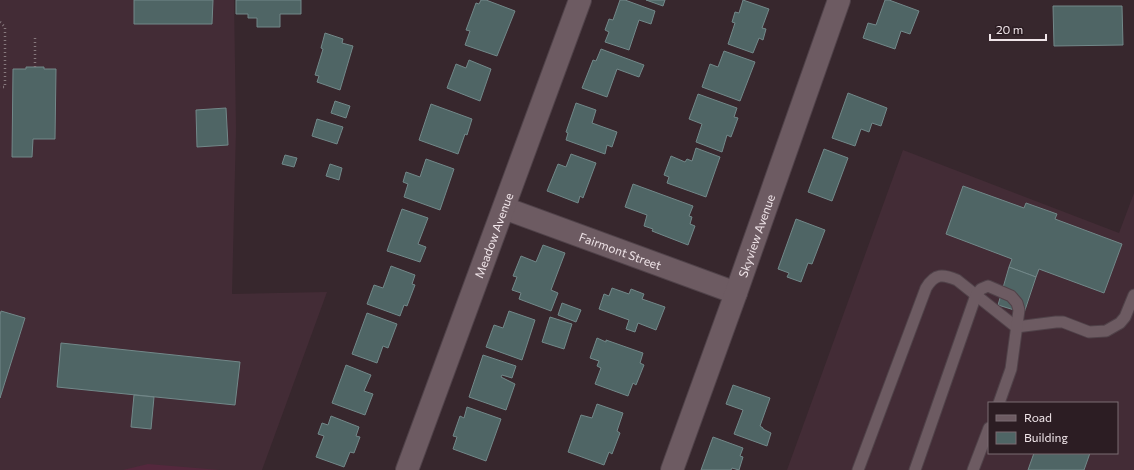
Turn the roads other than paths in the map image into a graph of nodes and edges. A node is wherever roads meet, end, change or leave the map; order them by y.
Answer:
1 (580, 0) edge
2 (839, 0) edge
3 (504, 208) junction
4 (736, 293) junction
5 (976, 295) junction
6 (1134, 295) edge
7 (1016, 327) junction
8 (999, 402) edge
9 (988, 431) edge
10 (407, 470) edge
11 (672, 470) edge
12 (858, 470) edge
13 (915, 470) edge
14 (973, 470) edge

1 - 3 street, Meadow Avenue
2 - 4 street, Skyview Avenue
3 - 4 street, Fairmont Street
3 - 10 street, Meadow Avenue
4 - 11 street, Skyview Avenue
5 - 7 lane
5 - 7 lane
5 - 12 lane
5 - 13 lane
6 - 7 lane
7 - 8 lane
9 - 14 lane

